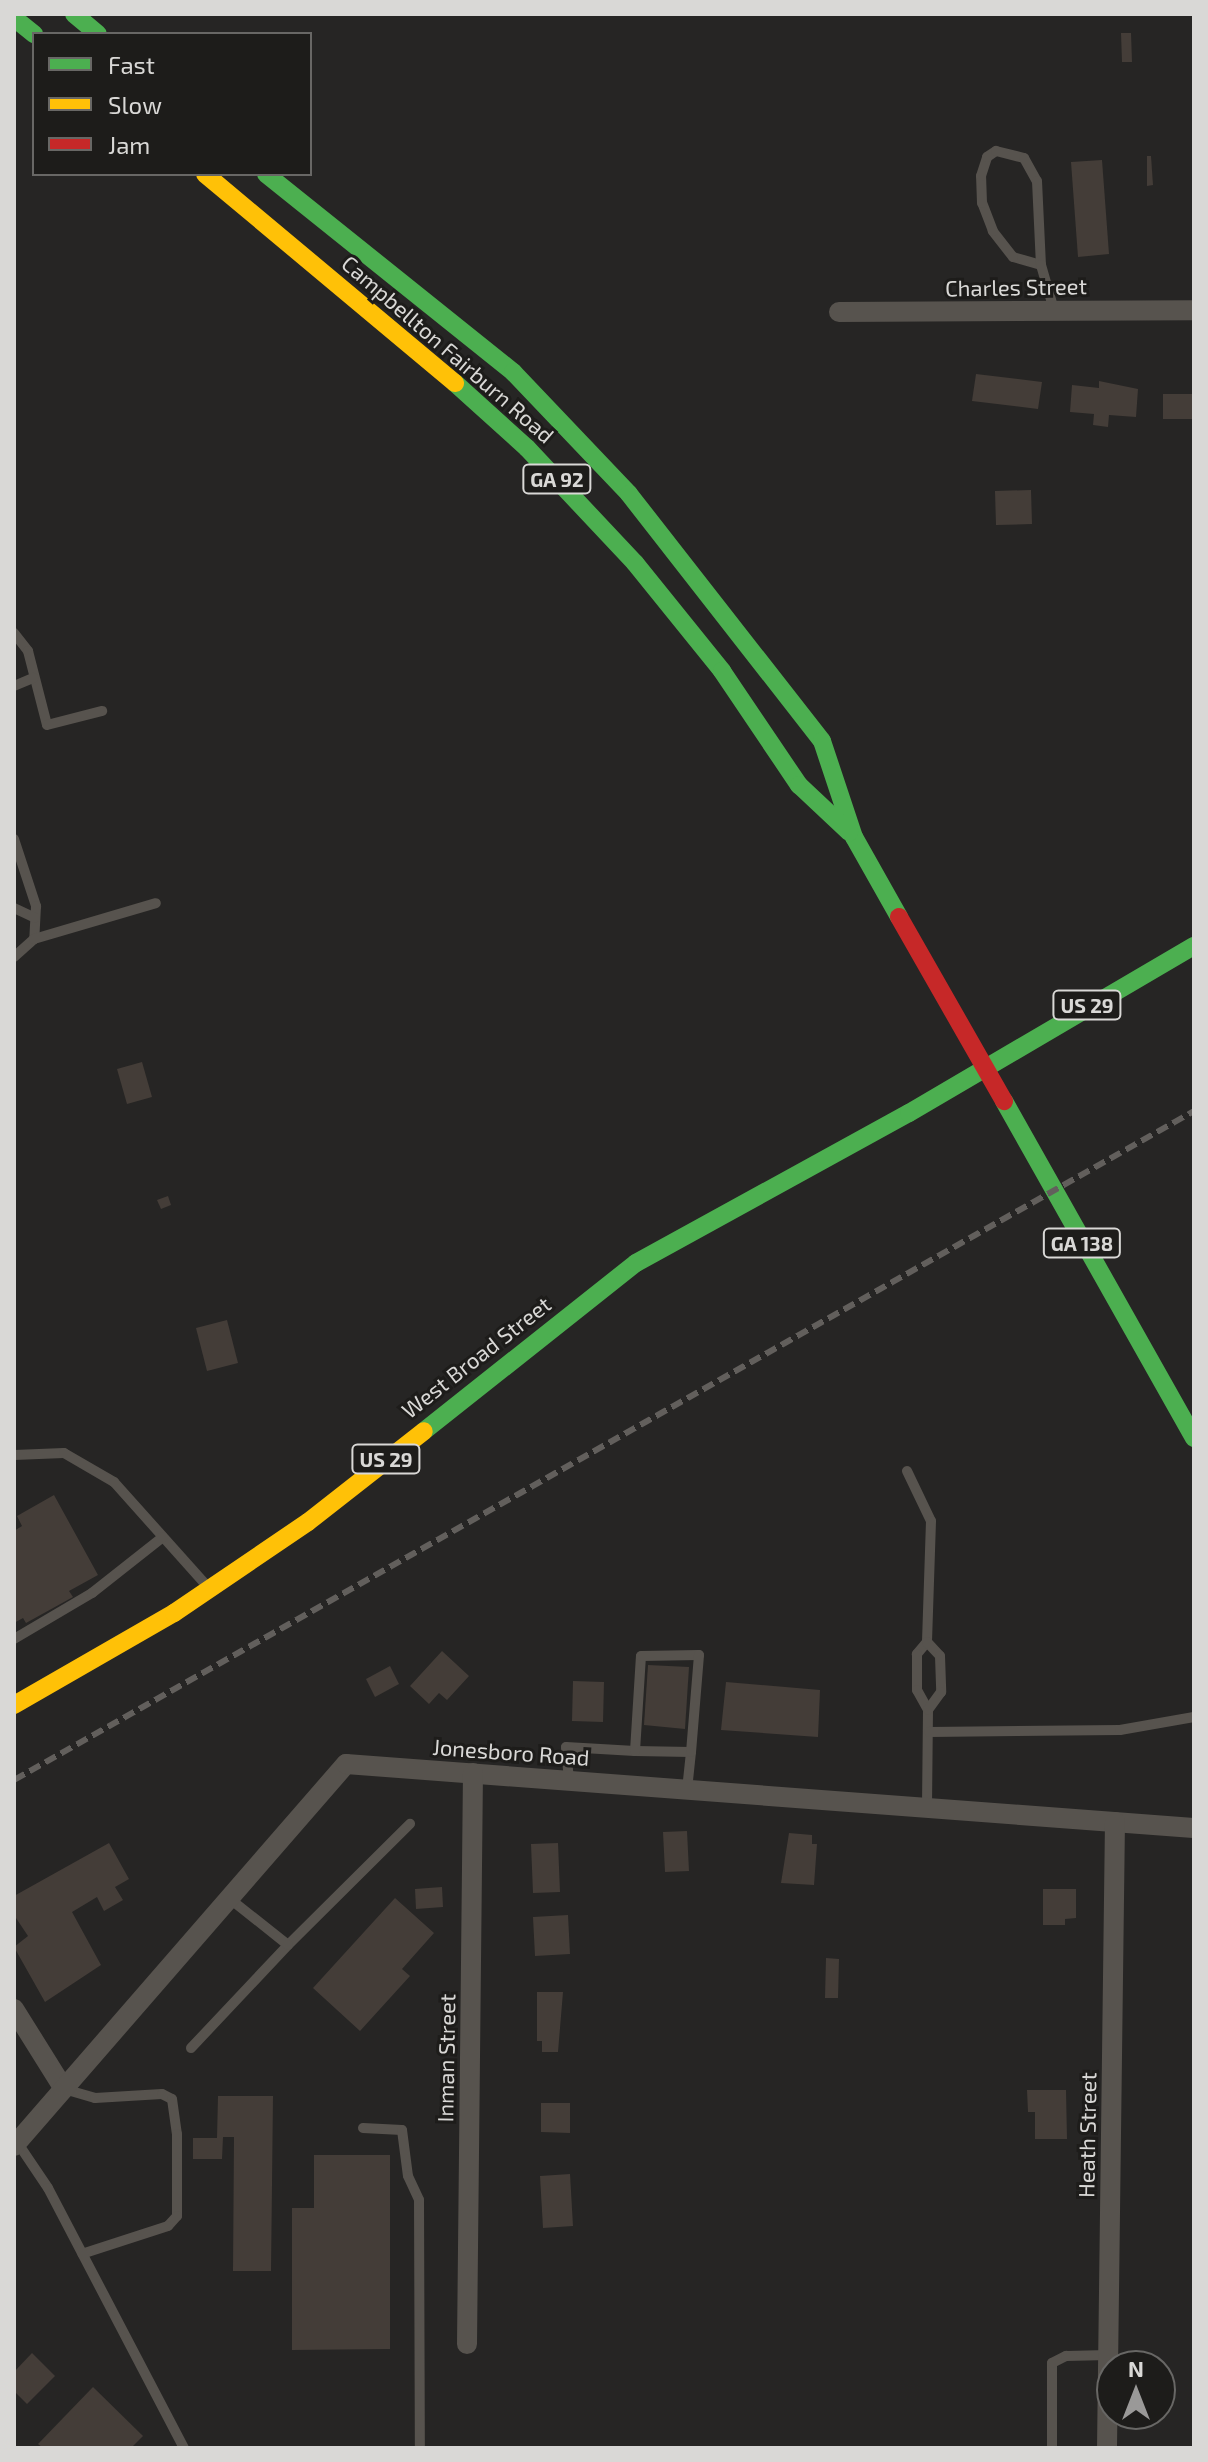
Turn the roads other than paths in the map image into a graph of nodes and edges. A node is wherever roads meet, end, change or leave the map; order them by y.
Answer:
1 (74, 14) edge
2 (14, 18) edge
3 (32, 32) edge
4 (96, 32) edge
5 (207, 176) edge
6 (268, 176) edge
7 (1041, 265) junction
8 (1054, 310) junction
9 (1194, 310) edge
10 (839, 312) dead end
11 (14, 633) edge
12 (33, 678) junction
13 (14, 686) edge
14 (102, 711) dead end
15 (854, 837) junction
16 (14, 839) edge
17 (17, 863) edge
18 (156, 903) dead end
19 (14, 908) edge
20 (35, 918) junction
21 (34, 939) junction
22 (1194, 946) edge
23 (14, 957) edge
24 (983, 1070) junction
25 (1194, 1438) edge
26 (14, 1455) edge
27 (907, 1471) dead end
28 (163, 1537) junction
29 (208, 1587) junction
30 (14, 1639) edge
31 (927, 1642) junction
32 (20, 1698) edge
33 (928, 1710) junction
34 (1194, 1717) edge
35 (929, 1732) junction
36 (635, 1751) junction
37 (691, 1752) junction
38 (473, 1773) junction
39 (569, 1781) junction
40 (687, 1790) junction
41 (927, 1807) junction
42 (1115, 1822) junction
43 (410, 1824) dead end
44 (1194, 1828) edge
45 (229, 1898) junction
46 (288, 1945) junction
47 (14, 2009) edge
48 (191, 2048) dead end
49 (64, 2089) junction
50 (363, 2128) dead end
51 (16, 2144) edge
52 (82, 2254) junction
53 (467, 2344) dead end
54 (1108, 2350) edge
55 (1096, 2355) edge
56 (184, 2448) edge
57 (420, 2448) edge
58 (1052, 2448) edge

1 - 4 main road
2 - 3 main road
5 - 15 main road, Campbellton Fairburn Road / GA 92
6 - 15 main road, Campbellton Fairburn Road / GA 92
7 - 7 lane
7 - 8 lane
8 - 9 street, Charles Street
8 - 10 street, Charles Street
11 - 12 lane
12 - 13 lane
12 - 14 lane
15 - 24 main road, Campbellton Fairburn Road / GA 92
16 - 17 lane
17 - 20 lane
18 - 21 lane
19 - 20 lane
20 - 21 lane
21 - 23 lane
22 - 24 main road, US 29
24 - 25 main road, GA 138
24 - 29 main road, West Broad Street / US 29
26 - 28 lane
27 - 31 lane
28 - 29 lane
28 - 30 lane
29 - 32 main road, West Broad Street / US 29
31 - 33 lane
31 - 33 lane
33 - 35 lane
34 - 35 lane
35 - 41 lane
36 - 37 lane
36 - 37 lane
36 - 39 lane
37 - 40 lane
38 - 39 street, Jonesboro Road
38 - 45 street, Jonesboro Road
38 - 53 street, Inman Street
39 - 40 street, Jonesboro Road
40 - 41 street, Jonesboro Road
41 - 42 street, Jonesboro Road
42 - 44 street, Jonesboro Road
42 - 54 street, Heath Street
43 - 46 lane
45 - 46 lane
45 - 49 street, Jonesboro Road
46 - 48 lane
47 - 49 street
49 - 51 street, Jonesboro Road
49 - 52 lane
50 - 57 lane
51 - 52 lane
52 - 56 lane
55 - 58 lane

